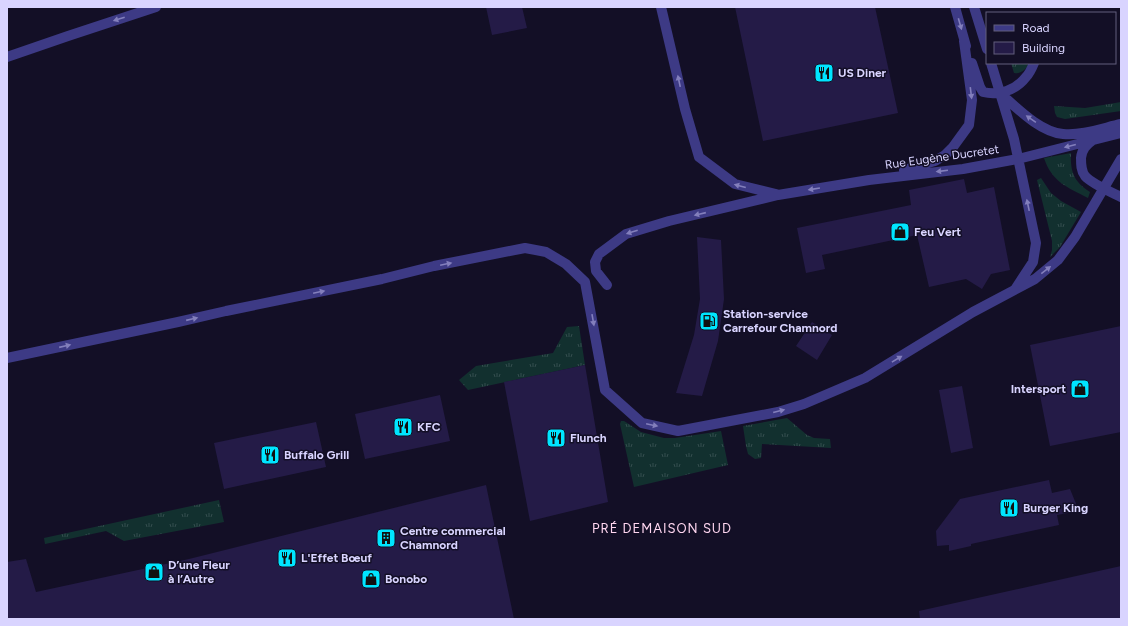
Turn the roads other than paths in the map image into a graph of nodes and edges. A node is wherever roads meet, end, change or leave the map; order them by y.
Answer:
1 (156, 7) edge
2 (661, 7) edge
3 (955, 7) edge
4 (974, 7) edge
5 (964, 41) junction
6 (986, 46) edge
7 (7, 58) edge
8 (992, 64) edge
9 (1034, 64) edge
10 (1001, 94) junction
11 (1121, 124) edge
12 (1121, 133) edge
13 (1095, 139) junction
14 (1018, 158) junction
15 (1121, 159) edge
16 (870, 180) junction
17 (1104, 188) junction
18 (778, 195) junction
19 (1121, 197) edge
20 (607, 285) dead end
21 (1014, 291) junction
22 (7, 358) edge

1 -> 7 street
18 -> 2 street
3 -> 5 street, Rue Eugène Ducretet
4 - 6 street
5 - 10 street, Rue Eugène Ducretet
5 -> 16 street, Rue Eugène Ducretet
8 - 10 street, Rue Eugène Ducretet
9 - 10 street
11 -> 10 street, Rue Eugène Ducretet
10 - 14 street, Rue Eugène Ducretet
12 - 13 street, Rue Eugène Ducretet
13 -> 14 street, Rue Eugène Ducretet
13 - 17 street
14 -> 16 street, Rue Eugène Ducretet
21 -> 14 street, Rue Eugène Ducretet
15 - 17 street
16 -> 18 street, Rue Eugène Ducretet
17 - 19 street
21 -> 17 street
18 -> 20 street, Rue Eugène Ducretet
22 -> 21 street

